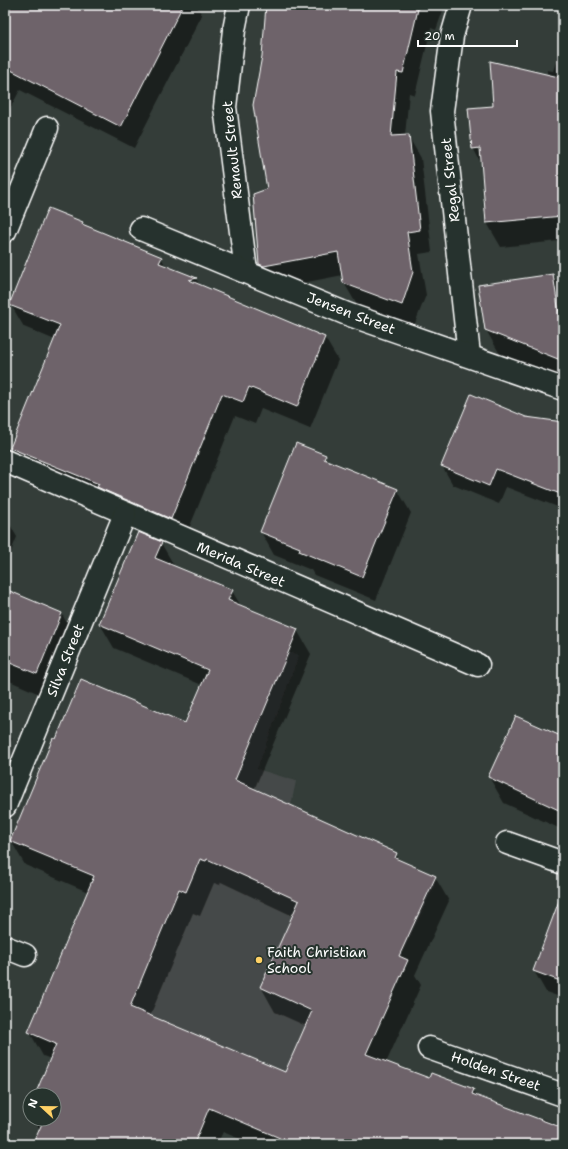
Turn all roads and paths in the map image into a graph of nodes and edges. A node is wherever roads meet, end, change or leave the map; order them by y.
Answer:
1 (239, 5) edge
2 (461, 5) edge
3 (47, 128) dead end
4 (142, 229) dead end
5 (5, 231) edge
6 (246, 271) junction
7 (469, 355) junction
8 (563, 389) edge
9 (5, 461) edge
10 (125, 514) junction
11 (478, 665) dead end
12 (5, 806) edge
13 (507, 843) dead end
14 (563, 863) edge
15 (5, 947) edge
16 (25, 955) dead end
17 (429, 1048) dead end
18 (563, 1095) edge

1 - 6 street, Renault Street
2 - 7 street, Regal Street
3 - 5 street
4 - 6 street, Jensen Street
6 - 7 street, Jensen Street
7 - 8 street, Jensen Street
9 - 10 street, Merida Street
10 - 11 street, Merida Street
10 - 12 street, Silva Street
13 - 14 street
15 - 16 street
17 - 18 street, Holden Street

